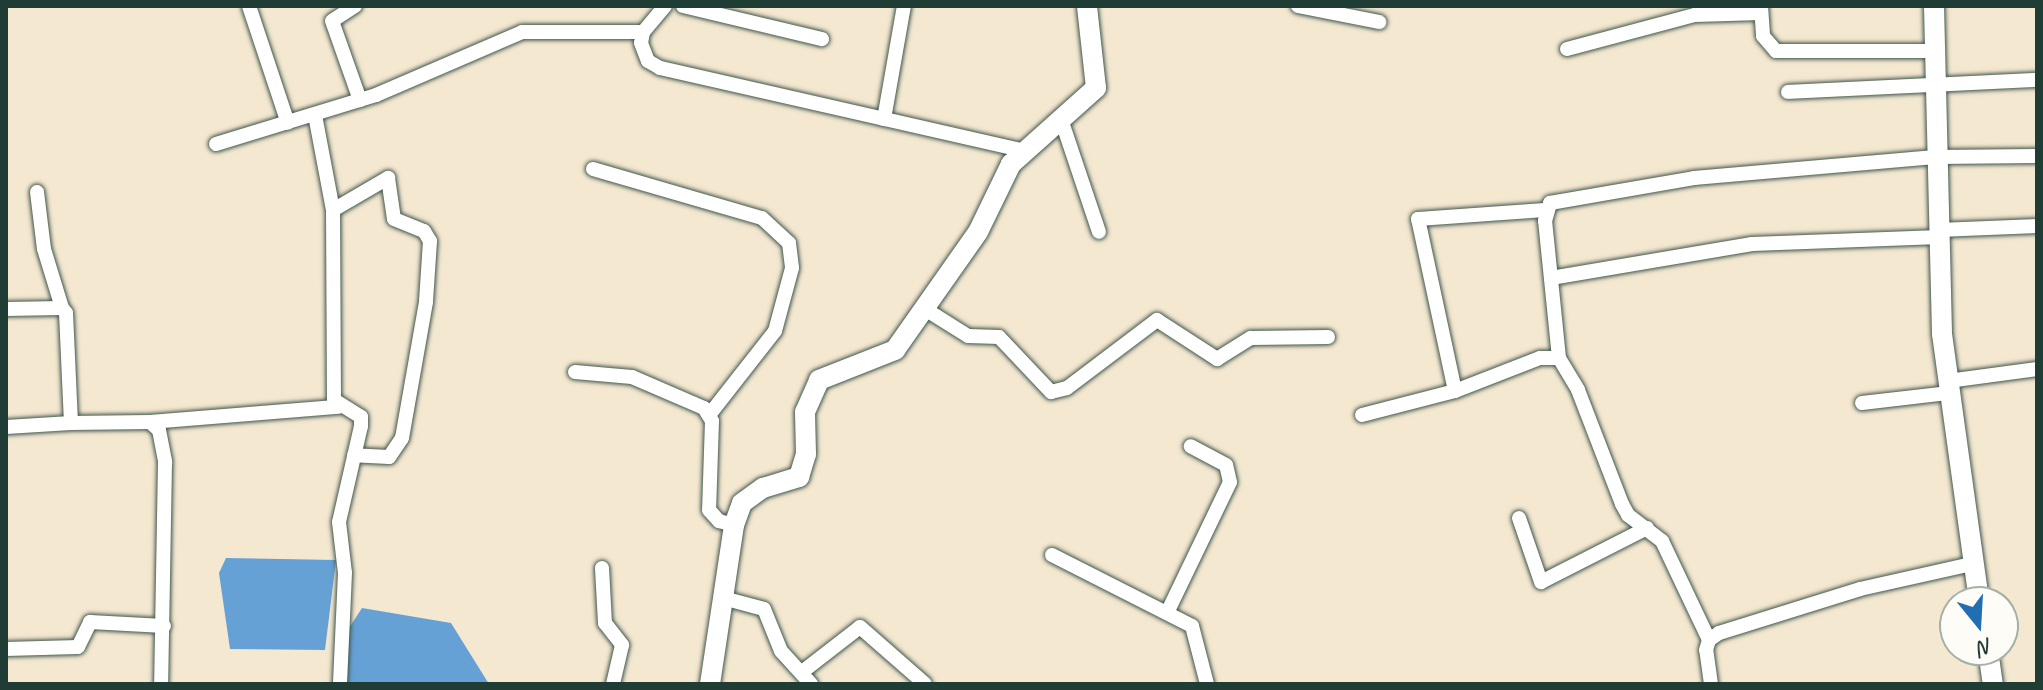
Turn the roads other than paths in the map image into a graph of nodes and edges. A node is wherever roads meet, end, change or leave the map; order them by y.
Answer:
1 (249, 6) edge
2 (355, 6) edge
3 (665, 6) edge
4 (683, 6) edge
5 (904, 6) edge
6 (1087, 6) edge
7 (1298, 6) edge
8 (1934, 6) edge
9 (1761, 10) edge
10 (1360, 12) edge
11 (1379, 22) dead end
12 (643, 32) junction
13 (822, 39) dead end
14 (1567, 49) dead end
15 (1934, 51) junction
16 (2037, 80) edge
17 (1934, 84) junction
18 (1788, 92) dead end
19 (360, 100) junction
20 (315, 115) junction
21 (884, 119) junction
22 (1061, 119) junction
23 (288, 123) junction
24 (216, 144) dead end
25 (1022, 150) junction
26 (2037, 156) edge
27 (1935, 157) junction
28 (593, 169) dead end
29 (37, 192) dead end
30 (333, 210) junction
31 (1545, 210) junction
32 (2037, 226) edge
33 (1099, 232) dead end
34 (1940, 234) junction
35 (1551, 278) junction
36 (62, 308) junction
37 (6, 309) edge
38 (925, 309) junction
39 (1328, 337) dead end
40 (1559, 358) junction
41 (2037, 369) edge
42 (575, 372) dead end
43 (1948, 387) junction
44 (1455, 391) junction
45 (1862, 403) dead end
46 (338, 407) junction
47 (710, 414) junction
48 (1362, 415) dead end
49 (150, 422) junction
50 (71, 423) junction
51 (6, 427) edge
52 (1191, 446) dead end
53 (354, 455) junction
54 (1519, 518) dead end
55 (734, 525) junction
56 (1647, 528) junction
57 (1052, 555) dead end
58 (1972, 564) junction
59 (602, 568) dead end
60 (1976, 586) edge
61 (723, 598) junction
62 (1167, 613) junction
63 (164, 626) junction
64 (1709, 640) junction
65 (6, 649) edge
66 (802, 672) junction
67 (161, 684) edge
68 (340, 684) edge
69 (613, 684) edge
70 (710, 684) edge
71 (811, 684) edge
72 (925, 684) edge
73 (1207, 684) edge
74 (1711, 684) edge

1 - 23 street
2 - 19 street
3 - 12 street
4 - 13 street
5 - 21 street
6 - 22 street
7 - 10 street
8 - 15 street
9 - 14 street
9 - 15 street
10 - 11 street
12 - 19 street
12 - 21 street
15 - 17 street
16 - 17 street
17 - 18 street
17 - 27 street
19 - 20 street
20 - 23 street
20 - 30 street
21 - 25 street
22 - 25 street
22 - 33 street
23 - 24 street
25 - 38 street
26 - 27 street
27 - 31 street
27 - 34 street
28 - 47 street
29 - 36 street
30 - 46 street
30 - 53 street
31 - 35 street
31 - 44 street
32 - 34 street
34 - 35 street
34 - 43 street
35 - 40 street
36 - 37 street
36 - 50 street
38 - 39 street
38 - 55 street
40 - 44 street
40 - 56 street
41 - 43 street
42 - 47 street
43 - 45 street
43 - 58 street
44 - 48 street
46 - 49 street
46 - 53 street
47 - 55 street
49 - 50 street
49 - 63 street
50 - 51 street
52 - 62 street
53 - 68 street
54 - 56 street
55 - 61 street
56 - 64 street
57 - 62 street
58 - 60 street
58 - 64 street
59 - 69 street
61 - 66 street
61 - 70 street
62 - 73 street
63 - 65 street
63 - 67 street
64 - 74 street
66 - 71 street
66 - 72 street

